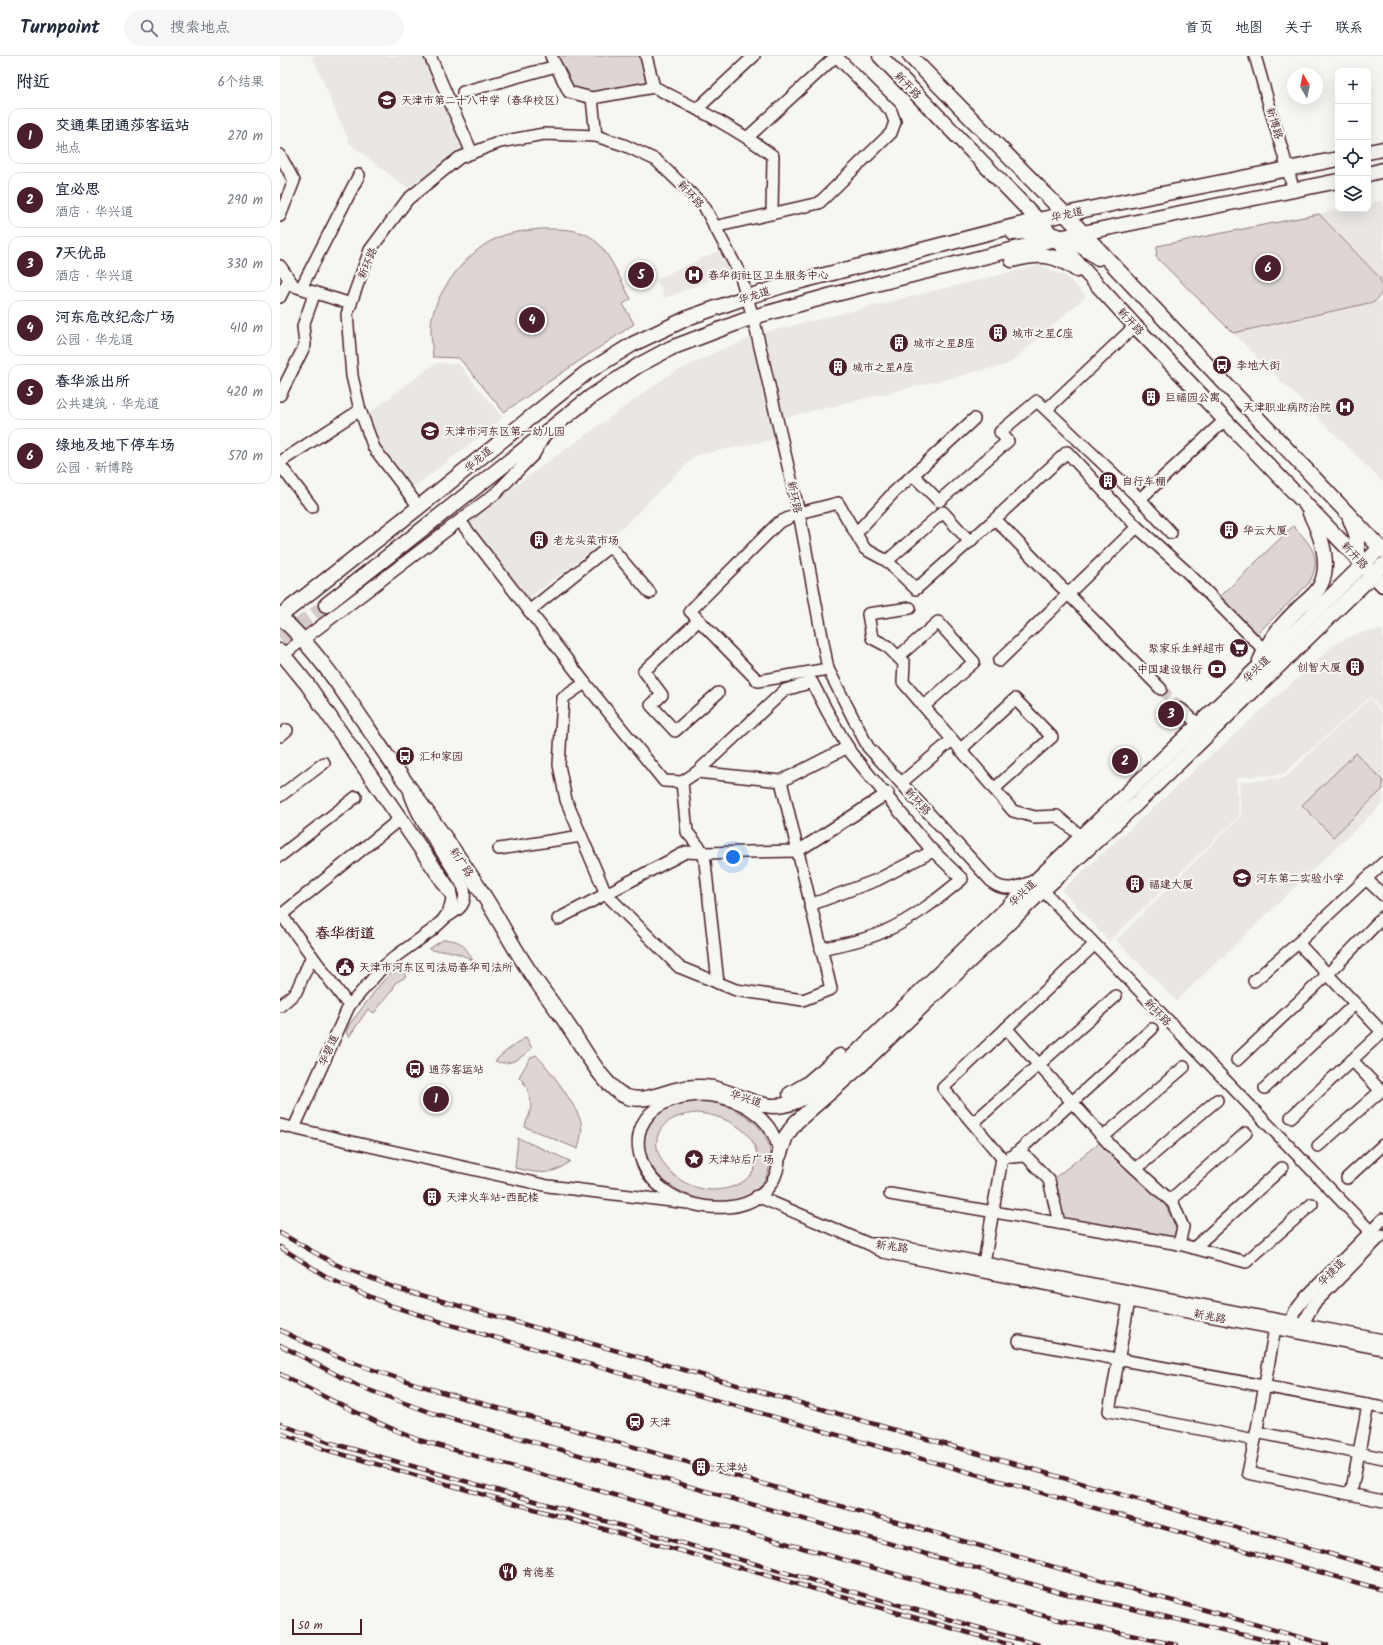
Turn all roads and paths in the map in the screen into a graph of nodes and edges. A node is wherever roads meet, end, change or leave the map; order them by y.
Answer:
1 (430, 56) edge
2 (646, 56) edge
3 (754, 56) edge
4 (880, 56) edge
5 (910, 56) edge
6 (1255, 56) edge
7 (554, 61) edge
8 (654, 87) junction
9 (463, 92) dead end
10 (592, 98) junction
11 (697, 109) junction
12 (596, 136) junction
13 (748, 137) junction
14 (1383, 149) edge
15 (1371, 151) edge
16 (472, 154) junction
17 (280, 155) edge
18 (1335, 160) edge
19 (283, 169) edge
20 (1288, 169) junction
21 (1383, 170) edge
22 (1371, 173) edge
23 (359, 174) dead end
24 (1335, 182) edge
25 (1294, 191) junction
26 (772, 213) junction
27 (1065, 214) junction
28 (280, 216) edge
29 (1038, 220) junction
30 (714, 227) junction
31 (1083, 233) junction
32 (1056, 237) junction
33 (963, 240) junction
34 (280, 266) edge
35 (1122, 274) junction
36 (289, 279) junction
37 (876, 284) junction
38 (1099, 286) junction
39 (302, 288) junction
40 (314, 292) junction
41 (280, 297) edge
42 (747, 297) junction
43 (351, 304) junction
44 (753, 317) junction
45 (1135, 326) junction
46 (280, 395) edge
47 (1047, 409) junction
48 (360, 410) junction
49 (974, 419) dead end
50 (1226, 419) junction
51 (548, 429) junction
52 (280, 463) edge
53 (913, 475) junction
54 (1302, 498) junction
55 (1140, 499) junction
56 (312, 507) dead end
57 (419, 507) junction
58 (799, 513) junction
59 (1349, 515) junction
60 (995, 519) junction
61 (460, 521) junction
62 (1137, 527) junction
63 (857, 532) dead end
64 (1171, 533) dead end
65 (970, 542) junction
66 (1381, 550) edge
67 (887, 561) junction
68 (1370, 573) edge
69 (650, 593) dead end
70 (1068, 595) junction
71 (1331, 605) junction
72 (326, 606) tunnel mouth
73 (910, 608) dead end
74 (529, 611) junction
75 (280, 617) edge
76 (699, 620) junction
77 (303, 640) junction
78 (1267, 653) junction
79 (281, 654) edge
80 (898, 657) junction
81 (1000, 661) dead end
82 (828, 670) junction
83 (585, 683) junction
84 (1161, 690) tunnel mouth
85 (718, 693) dead end
86 (924, 706) junction
87 (1181, 709) tunnel mouth
88 (1198, 724) junction
89 (952, 740) junction
90 (848, 747) junction
91 (960, 750) junction
92 (324, 763) dead end
93 (697, 772) junction
94 (782, 781) junction
95 (682, 782) junction
96 (901, 783) junction
97 (408, 786) junction
98 (994, 789) junction
99 (887, 793) junction
100 (280, 796) edge
101 (356, 797) dead end
102 (401, 818) junction
103 (581, 836) junction
104 (1082, 837) junction
105 (499, 849) dead end
106 (798, 851) junction
107 (933, 851) junction
108 (704, 852) junction
109 (280, 856) edge
110 (1383, 863) edge
111 (1366, 879) junction
112 (1038, 886) junction
113 (450, 891) joint
114 (606, 894) junction
115 (1383, 896) edge
116 (810, 905) junction
117 (281, 914) edge
118 (1383, 917) edge
119 (558, 919) dead end
120 (443, 920) junction
121 (1298, 943) junction
122 (1094, 945) junction
123 (821, 949) junction
124 (312, 956) junction
125 (1328, 974) junction
126 (1254, 981) dead end
127 (718, 983) junction
128 (545, 992) junction
129 (1116, 996) dead end
130 (1356, 1004) junction
131 (280, 1006) edge
132 (349, 1006) junction
133 (895, 1016) junction
134 (1006, 1028) junction
135 (1152, 1029) dead end
136 (1383, 1033) edge
137 (1237, 1060) dead end
138 (1352, 1060) junction
139 (1039, 1065) junction
140 (1184, 1067) dead end
141 (614, 1088) joint
142 (1265, 1088) dead end
143 (1382, 1090) edge
144 (1217, 1100) dead end
145 (1072, 1102) junction
146 (1291, 1117) dead end
147 (973, 1123) junction
148 (280, 1125) edge
149 (294, 1128) junction
150 (1246, 1133) dead end
151 (1103, 1137) junction
152 (1383, 1145) edge
153 (1318, 1146) dead end
154 (779, 1156) junction
155 (1007, 1157) junction
156 (1282, 1168) dead end
157 (1136, 1169) junction
158 (1347, 1178) dead end
159 (890, 1194) dead end
160 (757, 1196) junction
161 (1170, 1200) junction
162 (688, 1203) junction
163 (1312, 1204) dead end
164 (993, 1212) junction
165 (1383, 1220) edge
166 (1058, 1223) junction
167 (1377, 1235) edge
168 (869, 1244) junction
169 (1179, 1244) junction
170 (1194, 1248) junction
171 (984, 1263) junction
172 (1129, 1301) junction
173 (1288, 1326) junction
174 (1275, 1328) junction
175 (1302, 1329) junction
176 (1383, 1340) edge
177 (1019, 1341) dead end
178 (1383, 1349) edge
179 (1119, 1359) junction
180 (1265, 1386) junction
181 (1368, 1406) junction
182 (1383, 1408) edge
183 (1256, 1436) junction
184 (1359, 1453) junction
185 (1383, 1458) edge
186 (1351, 1494) junction
187 (1383, 1500) edge

1 - 16 street
2 - 8 street
3 - 11 street
4 - 29 main road, 新开路
5 - 27 main road, 新开路
6 - 20 street, 新博路
7 - 9 street
7 - 10 street
8 - 10 street
8 - 11 street
10 - 12 street
11 - 13 street
12 - 16 street, 新环路
12 - 30 street, 新环路
13 - 26 street
13 - 26 street
14 - 15 main road
16 - 43 street, 新环路
17 - 19 street
18 - 20 main road, 华龙道
19 - 28 street
20 - 25 street, 新博路
20 - 27 main road, 华龙道
21 - 22 main road
23 - 39 street
24 - 25 main road
25 - 31 main road
26 - 30 street
27 - 29 main road, 华龙道
27 - 31 main road, 新开路
29 - 32 main road, 新开路
29 - 33 main road, 华龙道
30 - 42 street, 新环路
31 - 32 main road
31 - 35 main road, 新开路
32 - 33 main road
32 - 35 main road
32 - 37 main road
32 - 38 main road, 新开路
33 - 42 main road, 华龙道
34 - 36 street
35 - 59 main road, 新开路
36 - 39 street
36 - 41 street
37 - 38 main road
37 - 44 main road
38 - 45 main road, 新开路
39 - 40 street
40 - 43 street
40 - 46 street
42 - 44 street, 新环路
42 - 57 main road, 华龙道
43 - 48 street, 新环路
44 - 51 main road
44 - 58 street, 新环路
45 - 47 street
45 - 50 main road, 新开路
47 - 53 street
47 - 55 street
48 - 52 street
48 - 57 street, 新环路
49 - 53 street
50 - 54 main road, 新开路
50 - 55 street
51 - 61 street
51 - 72 main road
52 - 56 street
53 - 63 street
54 - 68 main road, 新开路
54 - 78 main road
55 - 64 street
57 - 75 main road, 华龙道
58 - 67 street
58 - 76 street
58 - 82 street, 新环路
59 - 66 main road, 新开路
59 - 68 main road
60 - 62 street
60 - 65 street
60 - 70 street
61 - 74 street
61 - 77 street
62 - 70 street
62 - 78 street
65 - 67 street
65 - 67 street
66 - 68 main road, 华兴道
68 - 71 main road, 华兴道
69 - 74 street
70 - 81 street
70 - 84 street
71 - 78 main road, 华兴道
71 - 112 main road, 华兴道
73 - 80 street
74 - 83 street
75 - 77 main road, 新广路
76 - 82 street
76 - 85 street
77 - 79 street
77 - 97 main road, 新广路
78 - 88 main road, 华兴道
79 - 102 main road
80 - 86 street
80 - 86 street
82 - 96 street, 新环路
83 - 95 street
83 - 103 street
86 - 89 street
87 - 88 street
88 - 104 main road, 华兴道
89 - 91 street
89 - 96 street
90 - 93 street
90 - 94 street
90 - 99 street
91 - 98 street
91 - 98 street
92 - 100 street
93 - 94 street
93 - 95 street
94 - 106 street
95 - 108 street
96 - 112 street, 新环路
97 - 120 street, 华碧道
97 - 128 main road, 新广路
98 - 104 street
99 - 106 street
99 - 107 street
101 - 109 street
102 - 113 main road
102 - 117 street
103 - 105 street
103 - 114 street
104 - 112 main road, 华兴道
106 - 108 street
106 - 116 street
107 - 116 street
107 - 123 street
108 - 114 street
108 - 127 street
110 - 111 street
111 - 115 street
111 - 121 street
112 - 122 street, 新环路
112 - 133 main road, 华兴道
112 - 154 main road, 华兴道
113 - 120 street
114 - 119 street
114 - 127 street
116 - 123 street
117 - 124 street
118 - 125 street
120 - 132 street, 华碧道
121 - 125 street
121 - 126 street
122 - 134 street
122 - 167 street, 新环路
123 - 127 street
124 - 131 street
124 - 132 street
125 - 130 street
125 - 137 street
128 - 133 main road
128 - 141 main road, 新广路
129 - 139 street
130 - 136 street
130 - 142 street
132 - 149 street, 华碧道
133 - 141 main road, 华兴道
134 - 139 street
134 - 147 street
135 - 145 street
136 - 138 street
138 - 143 street
138 - 146 street
139 - 145 street
139 - 147 street
140 - 151 street
143 - 153 street
144 - 157 street
145 - 151 street
145 - 155 street
147 - 155 street
148 - 149 street
149 - 162 street
150 - 161 street
151 - 157 street
152 - 158 street
154 - 160 street
154 - 162 street
155 - 164 street
155 - 166 street
156 - 170 street
157 - 161 street
159 - 164 street
160 - 162 street
160 - 168 street
161 - 169 street
163 - 170 street
164 - 166 street
164 - 171 street
165 - 167 street, 华捷道
166 - 169 street
167 - 173 street, 华捷道
167 - 175 street, 华捷道
168 - 171 street, 新兆路
168 - 172 street, 新兆路
169 - 170 street
171 - 173 street, 新兆路
172 - 174 street, 新兆路
172 - 179 street
173 - 174 street, 新兆路
173 - 175 street, 新兆路
174 - 180 street
175 - 176 street, 新兆路
175 - 178 street, 新兆路
177 - 179 street
179 - 180 street
179 - 183 street
180 - 181 street
180 - 183 street
181 - 182 street
181 - 184 street
183 - 184 street
183 - 186 street
184 - 185 street
184 - 186 street
186 - 187 street

